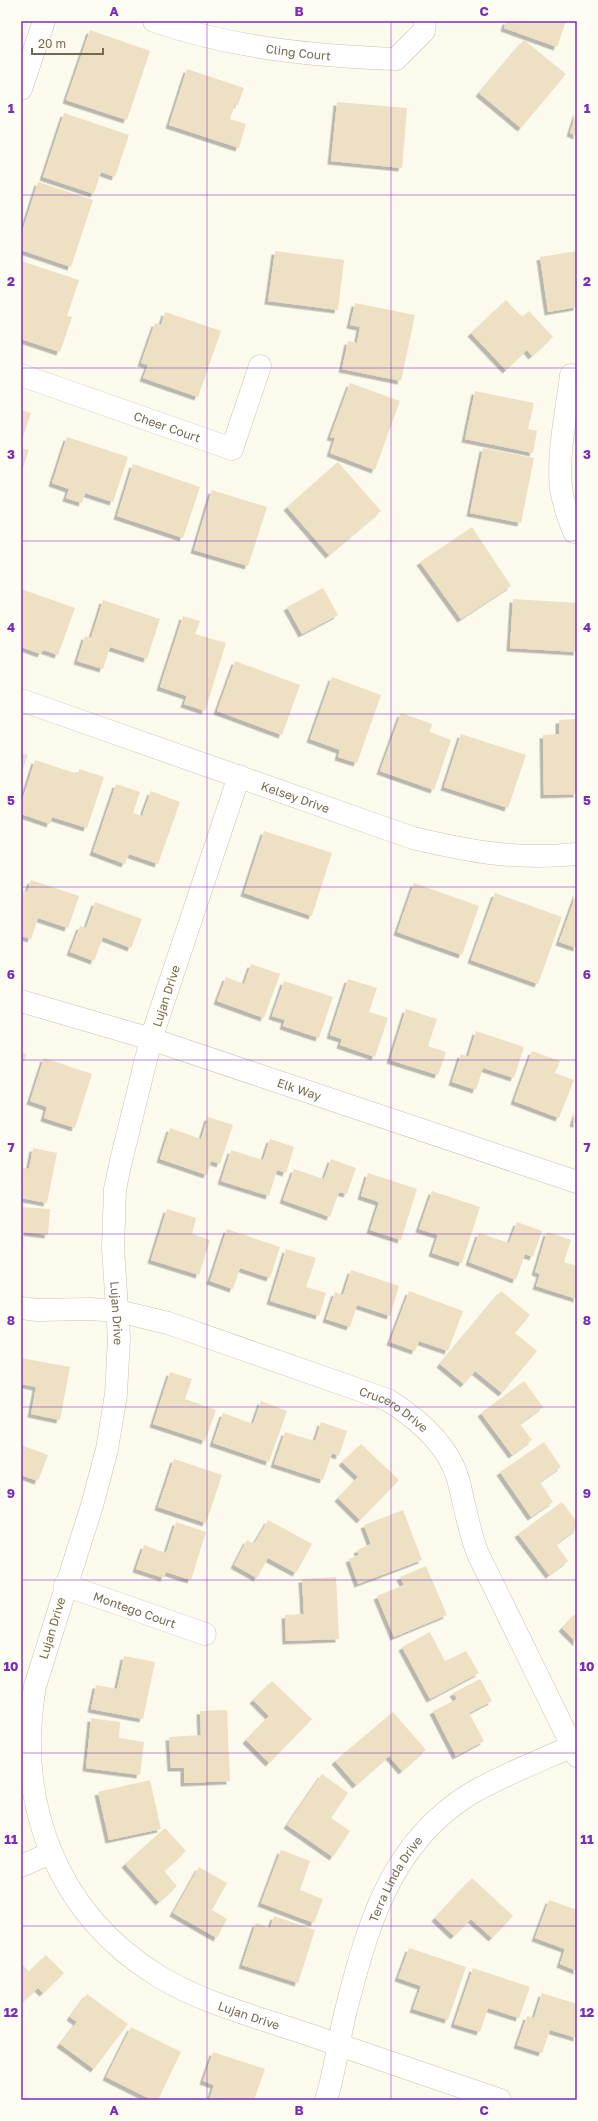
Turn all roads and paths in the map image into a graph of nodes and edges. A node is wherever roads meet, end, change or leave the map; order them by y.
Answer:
1 (44, 21) edge
2 (154, 21) edge
3 (425, 21) edge
4 (21, 89) edge
5 (260, 366) dead end
6 (21, 375) edge
7 (577, 376) edge
8 (574, 532) dead end
9 (21, 700) edge
10 (239, 776) junction
11 (577, 854) edge
12 (21, 1001) edge
13 (151, 1039) junction
14 (577, 1182) edge
15 (21, 1308) edge
16 (118, 1311) junction
17 (66, 1585) junction
18 (205, 1634) dead end
19 (575, 1749) edge
20 (52, 1853) junction
21 (21, 1866) edge
22 (339, 2045) junction
23 (326, 2100) edge
24 (500, 2100) edge

1 - 4 street
2 - 3 street, Cling Court
5 - 6 street, Cheer Court
7 - 8 street
9 - 10 street, Kelsey Drive
10 - 11 street, Kelsey Drive
10 - 13 street, Lujan Drive
12 - 13 street, Elk Way
13 - 14 street, Elk Way
13 - 16 street, Lujan Drive
15 - 16 street, Crucero Drive
16 - 17 street, Lujan Drive
16 - 19 street, Crucero Drive
17 - 18 street, Montego Court
17 - 20 street, Lujan Drive
19 - 22 street, Terra Linda Drive
20 - 21 street
20 - 22 street, Lujan Drive
22 - 23 street, Terra Linda Drive
22 - 24 street, Lujan Drive

